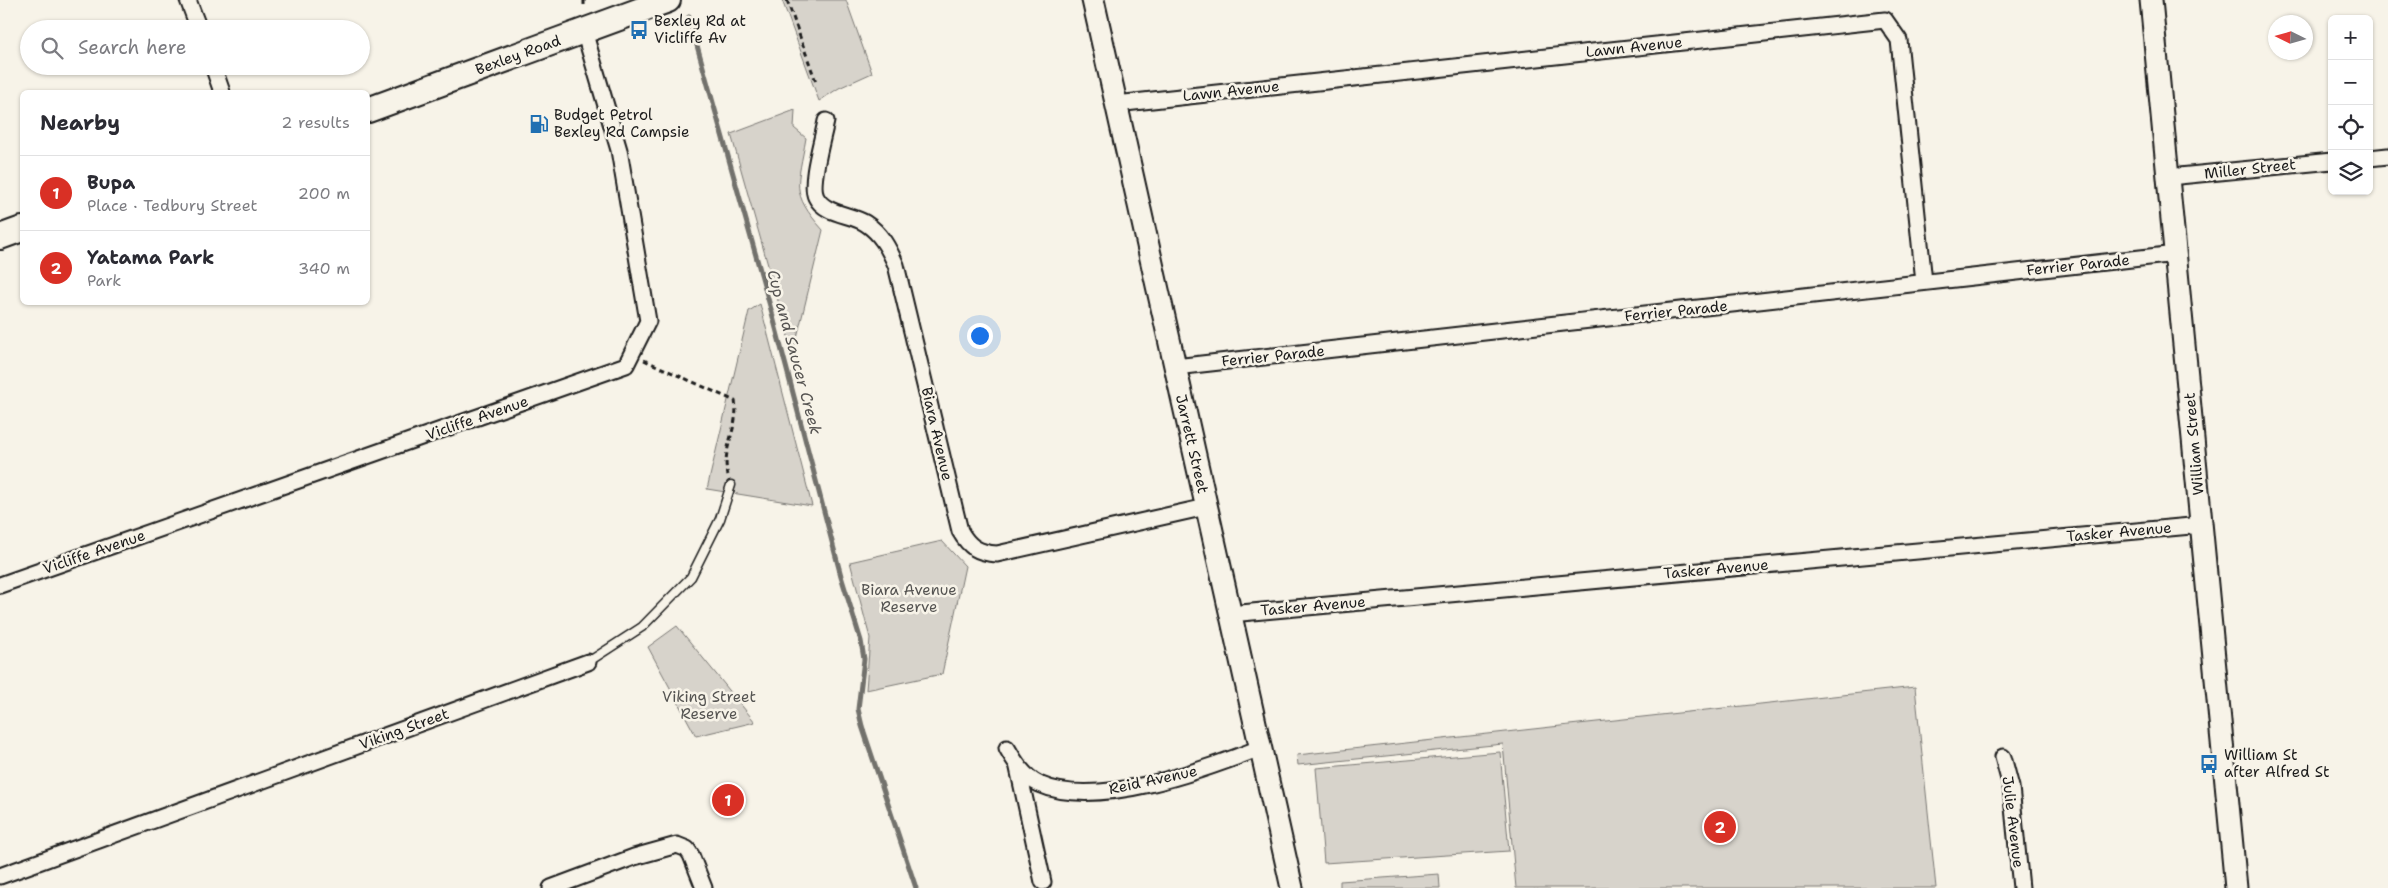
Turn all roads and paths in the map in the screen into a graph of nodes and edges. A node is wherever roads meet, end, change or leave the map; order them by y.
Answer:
1 (188, 0) edge
2 (584, 0) edge
3 (668, 0) edge
4 (787, 0) edge
5 (1093, 0) edge
6 (2151, 0) edge
7 (584, 6) dead end
8 (196, 20) edge
9 (584, 31) junction
10 (216, 75) edge
11 (816, 82) dead end
12 (221, 90) edge
13 (1116, 104) junction
14 (370, 109) edge
15 (826, 121) dead end
16 (2388, 156) edge
17 (2373, 158) edge
18 (2328, 161) edge
19 (2169, 178) junction
20 (20, 230) edge
21 (0, 237) edge
22 (2176, 254) junction
23 (1924, 282) junction
24 (631, 354) junction
25 (1175, 368) junction
26 (731, 485) joint
27 (1206, 507) junction
28 (2202, 525) junction
29 (0, 585) edge
30 (1230, 614) junction
31 (588, 662) joint
32 (1007, 748) dead end
33 (1260, 748) junction
34 (2003, 757) dead end
35 (1018, 768) junction
36 (0, 876) edge
37 (1043, 882) dead end
38 (2238, 887) edge
39 (551, 888) edge
40 (704, 888) edge
41 (1292, 888) edge
42 (2021, 888) edge

1 - 8 street
2 - 7 path
3 - 9 main road, Bexley Road
4 - 11 path
5 - 13 street, Jarrett Street
6 - 19 street, William Street
9 - 14 main road, Bexley Road
9 - 24 street, Vicliffe Avenue
10 - 12 street
13 - 23 street, Lawn Avenue
13 - 25 street, Jarrett Street
15 - 27 street, Biara Avenue
16 - 17 street
18 - 19 street, Miller Street
19 - 22 street, William Street
20 - 21 main road
22 - 23 street, Ferrier Parade
22 - 28 street, William Street
23 - 25 street, Ferrier Parade
24 - 26 path
24 - 29 street, Vicliffe Avenue
25 - 27 street, Jarrett Street
26 - 31 lane, Viking Street
27 - 30 street, Jarrett Street
28 - 30 street, Tasker Avenue
28 - 38 street, William Street
30 - 33 street, Jarrett Street
31 - 36 street, Viking Street
32 - 35 street, Reid Avenue
33 - 35 street, Reid Avenue
33 - 41 street, Jarrett Street
34 - 42 street, Julie Avenue
35 - 37 street, Reid Avenue
39 - 40 street

